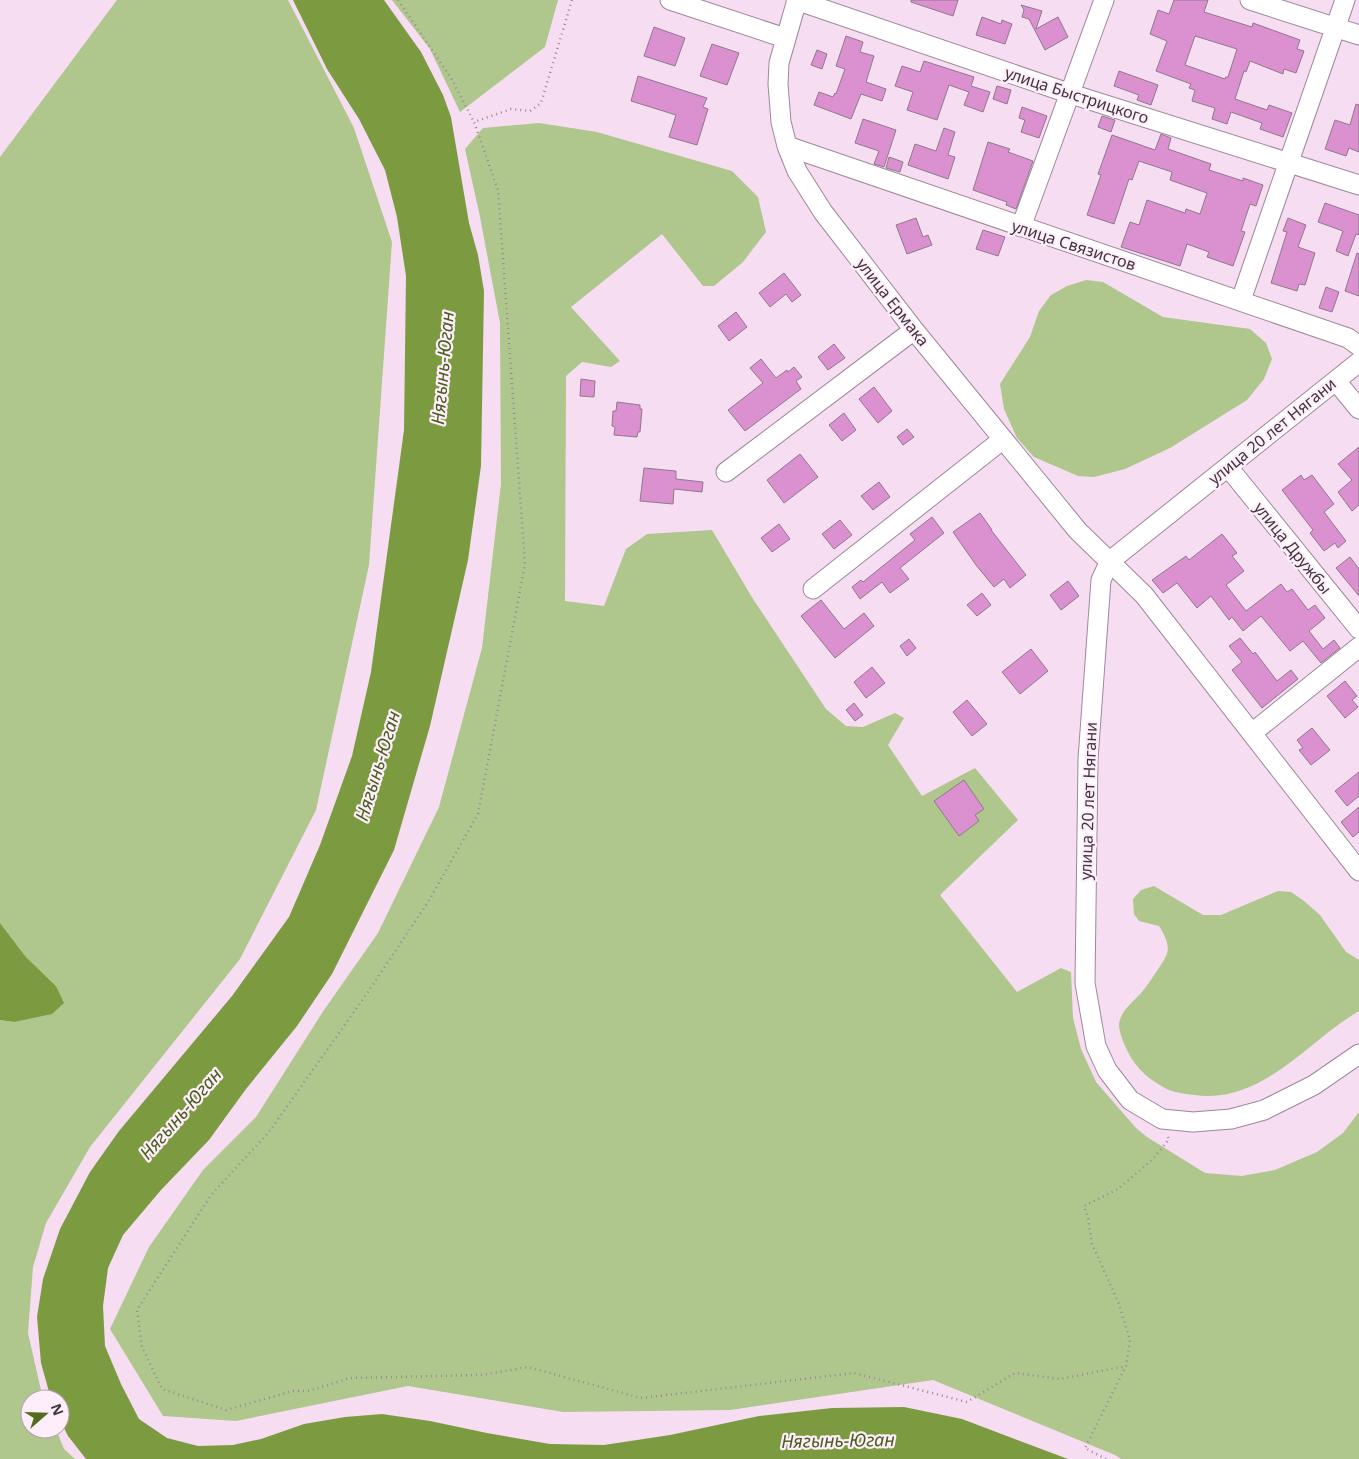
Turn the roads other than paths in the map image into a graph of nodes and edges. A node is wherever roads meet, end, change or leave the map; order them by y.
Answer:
1 (670, 0) edge
2 (797, 0) edge
3 (1104, 0) edge
4 (1250, 0) edge
5 (1345, 0) edge
6 (1336, 27) junction
7 (1359, 35) edge
8 (785, 38) junction
9 (1071, 94) junction
10 (787, 146) junction
11 (1289, 162) junction
12 (1359, 184) edge
13 (1021, 227) junction
14 (1240, 300) junction
15 (914, 330) junction
16 (1359, 346) edge
17 (1359, 362) edge
18 (1336, 381) junction
19 (1359, 409) edge
20 (1002, 440) junction
21 (1228, 467) junction
22 (726, 472) dead end
23 (1110, 561) junction
24 (814, 589) dead end
25 (1359, 629) edge
26 (1359, 647) edge
27 (1252, 733) junction
28 (1359, 870) edge
29 (1359, 1054) edge

1 - 8 street
2 - 8 street, улица Ермака
2 - 9 street, улица Быстрицкого
3 - 9 street
4 - 6 street
5 - 6 street
6 - 7 street
6 - 11 street
8 - 10 street, улица Ермака
9 - 11 street, улица Быстрицкого
9 - 13 street
10 - 13 street, улица Связистов
10 - 15 street, улица Ермака
11 - 12 street, улица Быстрицкого
11 - 14 street
13 - 14 street, улица Связистов
14 - 16 street, улица Связистов
15 - 20 street, улица Ермака
15 - 22 street
17 - 18 street, улица 20 лет Нягани
18 - 19 street
18 - 21 street, улица 20 лет Нягани
20 - 23 street, улица Ермака
20 - 24 street
21 - 23 street, улица 20 лет Нягани
21 - 25 street, улица Дружбы
23 - 27 street, улица Ермака
23 - 29 street, улица 20 лет Нягани
26 - 27 street
27 - 28 street, улица Ермака

